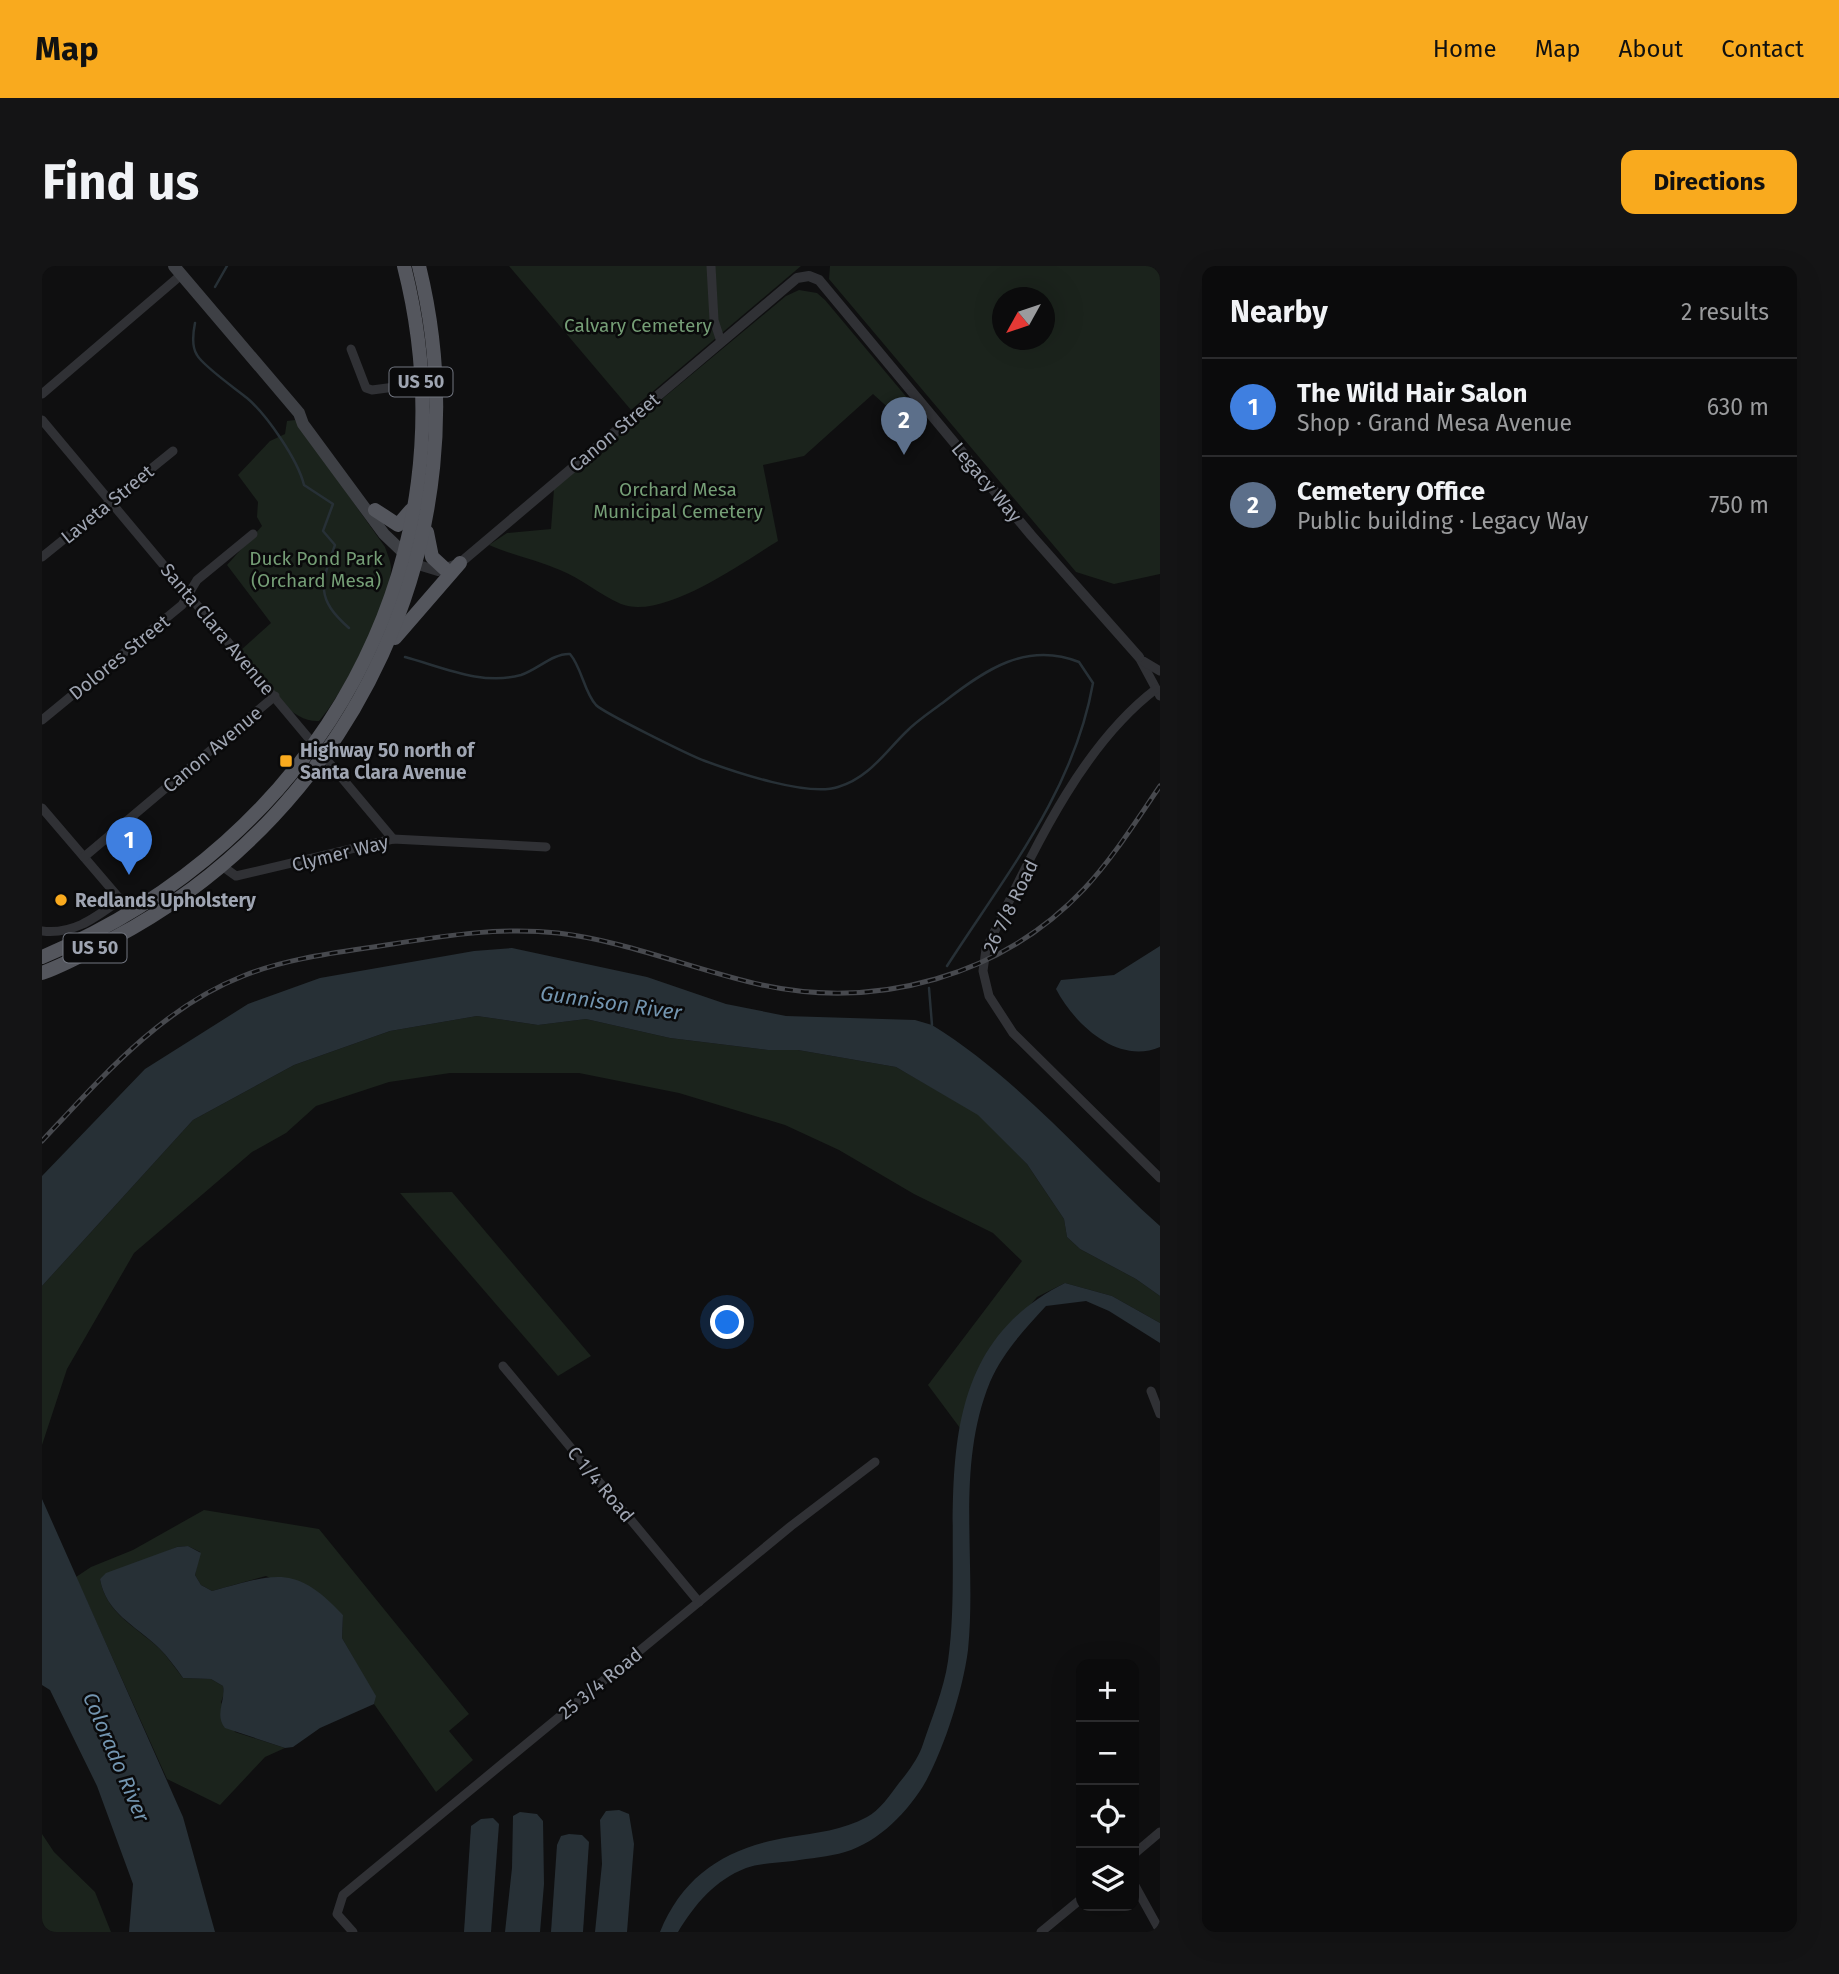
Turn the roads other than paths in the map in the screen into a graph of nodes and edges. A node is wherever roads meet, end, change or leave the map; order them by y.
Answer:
1 (404, 266) edge
2 (419, 266) edge
3 (711, 266) edge
4 (178, 270) edge
5 (810, 271) edge
6 (721, 342) junction
7 (351, 349) dead end
8 (421, 386) junction
9 (42, 394) edge
10 (436, 411) junction
11 (299, 413) junction
12 (42, 420) edge
13 (173, 452) dead end
14 (110, 501) junction
15 (414, 505) junction
16 (375, 510) junction
17 (426, 519) junction
18 (253, 534) dead end
19 (399, 547) junction
20 (42, 557) edge
21 (460, 563) junction
22 (415, 564) junction
23 (445, 569) junction
24 (189, 594) junction
25 (384, 653) junction
26 (1139, 657) junction
27 (1160, 671) edge
28 (1158, 693) edge
29 (275, 696) junction
30 (42, 720) edge
31 (320, 751) junction
32 (42, 808) edge
33 (393, 839) junction
34 (226, 845) junction
35 (546, 847) dead end
36 (84, 857) junction
37 (222, 866) junction
38 (121, 899) junction
39 (131, 912) junction
40 (148, 920) junction
41 (42, 931) edge
42 (42, 957) edge
43 (42, 967) edge
44 (42, 973) edge
45 (1160, 1178) edge
46 (503, 1366) dead end
47 (1151, 1391) dead end
48 (1160, 1414) edge
49 (875, 1462) dead end
50 (699, 1602) junction
51 (1160, 1832) edge
52 (1139, 1850) edge
53 (1139, 1893) edge
54 (1076, 1903) edge
55 (1160, 1931) edge
56 (353, 1932) edge
57 (1041, 1932) edge

1 - 8 highway, US 50
2 - 10 highway, US 50
3 - 6 street
4 - 9 street
4 - 11 main road
5 - 6 street, Canon Street
5 - 26 street, Legacy Way
6 - 21 street, Canon Street
7 - 8 street
8 - 10 street
8 - 15 highway, US 50
10 - 17 highway, US 50
11 - 16 main road
11 - 19 main road
12 - 14 street, Santa Clara Avenue
13 - 14 street, Laveta Street
14 - 20 street, Laveta Street
14 - 24 street, Santa Clara Avenue
15 - 16 highway
15 - 19 highway, US 50
16 - 19 main road
17 - 22 highway, US 50
17 - 23 highway
18 - 24 street, Dolores Street
19 - 22 main road
19 - 31 highway, US 50
21 - 23 street, Canon Street
21 - 25 highway
22 - 23 street
22 - 25 highway, US 50
24 - 29 street, Santa Clara Avenue
24 - 30 street, Dolores Street
25 - 31 highway, US 50
26 - 27 street
26 - 28 street
28 - 45 street, 26 7/8 Road
29 - 31 street, Santa Clara Avenue
29 - 36 street, Canon Avenue
31 - 33 street, Santa Clara Avenue
31 - 34 highway, US 50
31 - 37 highway, US 50
32 - 36 street
33 - 35 street, Clymer Way
33 - 37 street, Clymer Way
34 - 39 highway, US 50
34 - 40 highway
36 - 38 street
37 - 40 highway, US 50
38 - 39 street
38 - 41 street
39 - 42 highway, US 50
39 - 43 highway
40 - 44 highway, US 50
46 - 50 street, C 1/4 Road
47 - 48 street
49 - 50 street, 25 3/4 Road
50 - 56 street, 25 3/4 Road
51 - 52 street
53 - 55 street
54 - 57 street

